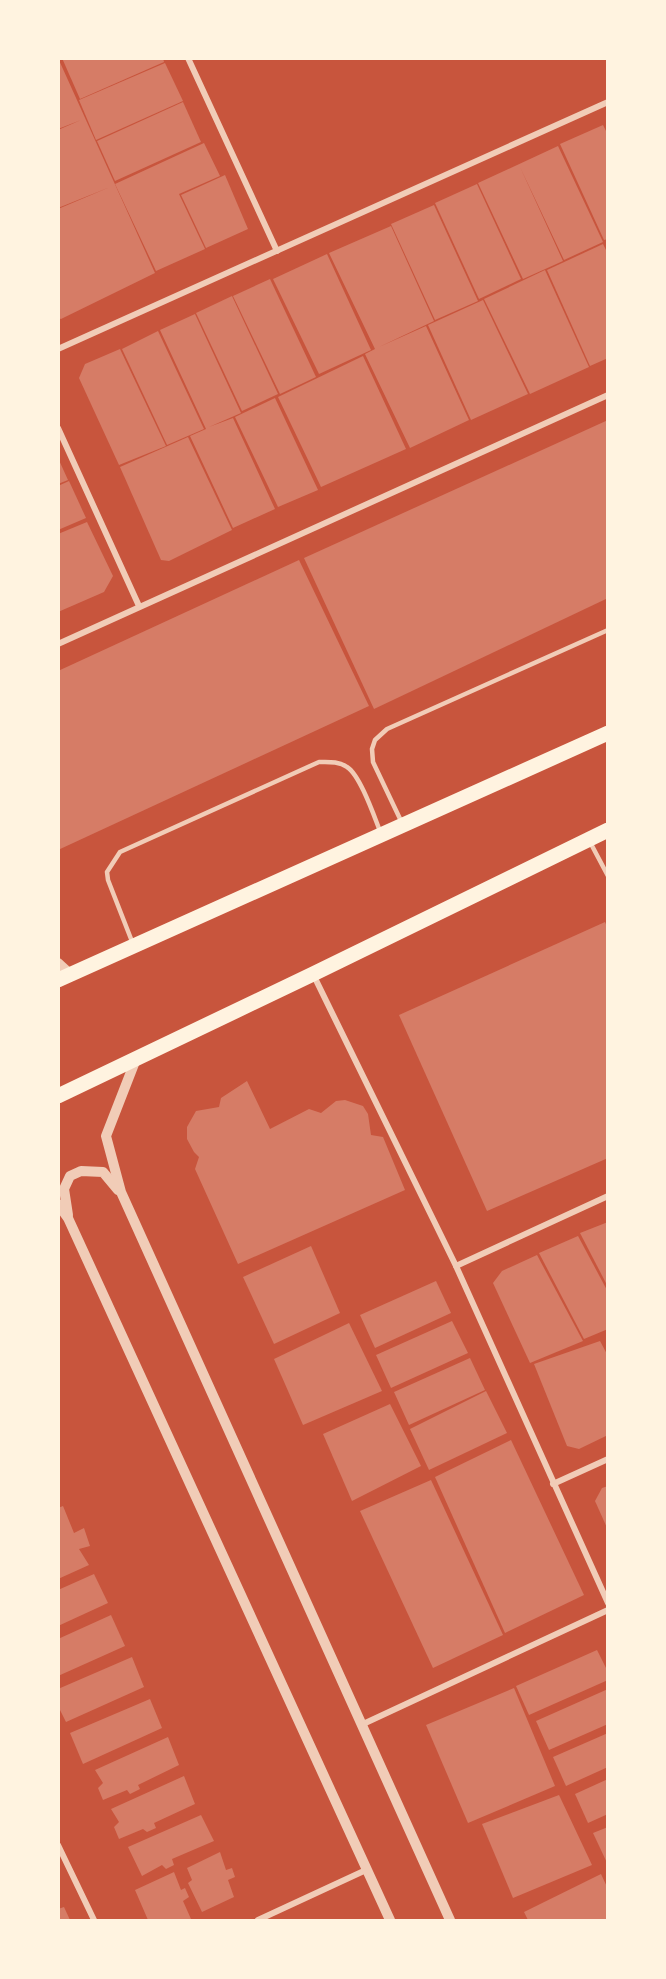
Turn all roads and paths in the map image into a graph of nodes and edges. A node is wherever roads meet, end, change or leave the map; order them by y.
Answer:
1 (188, 58) edge
2 (608, 102) edge
3 (277, 251) junction
4 (58, 349) edge
5 (608, 395) edge
6 (58, 428) edge
7 (139, 606) junction
8 (608, 630) edge
9 (58, 644) edge
10 (608, 733) edge
11 (402, 824) junction
12 (608, 830) edge
13 (382, 833) junction
14 (589, 839) junction
15 (608, 876) edge
16 (134, 946) junction
17 (58, 963) edge
18 (313, 974) junction
19 (64, 977) edge
20 (136, 1059) junction
21 (58, 1096) edge
22 (121, 1192) junction
23 (608, 1197) edge
24 (58, 1204) edge
25 (68, 1218) junction
26 (456, 1266) junction
27 (608, 1459) edge
28 (553, 1484) junction
29 (608, 1603) edge
30 (608, 1610) edge
31 (361, 1725) junction
32 (58, 1845) edge
33 (366, 1870) junction
34 (94, 1920) edge
35 (258, 1920) edge
36 (390, 1920) edge
37 (450, 1920) edge

1 - 3 street
2 - 3 street
3 - 4 street
5 - 7 street
6 - 7 street
7 - 9 street
8 - 11 lane
10 - 11 main road
11 - 13 main road
12 - 14 main road
13 - 16 main road
13 - 16 lane
14 - 15 lane
14 - 18 main road
16 - 19 main road
17 - 19 street
18 - 20 main road
18 - 26 street
20 - 21 main road
20 - 22 street
22 - 25 street
22 - 31 street
23 - 26 street
24 - 25 street
25 - 33 street
26 - 28 street
27 - 28 street
28 - 29 street
30 - 31 street
31 - 37 street
32 - 34 street
33 - 35 street
33 - 36 street

